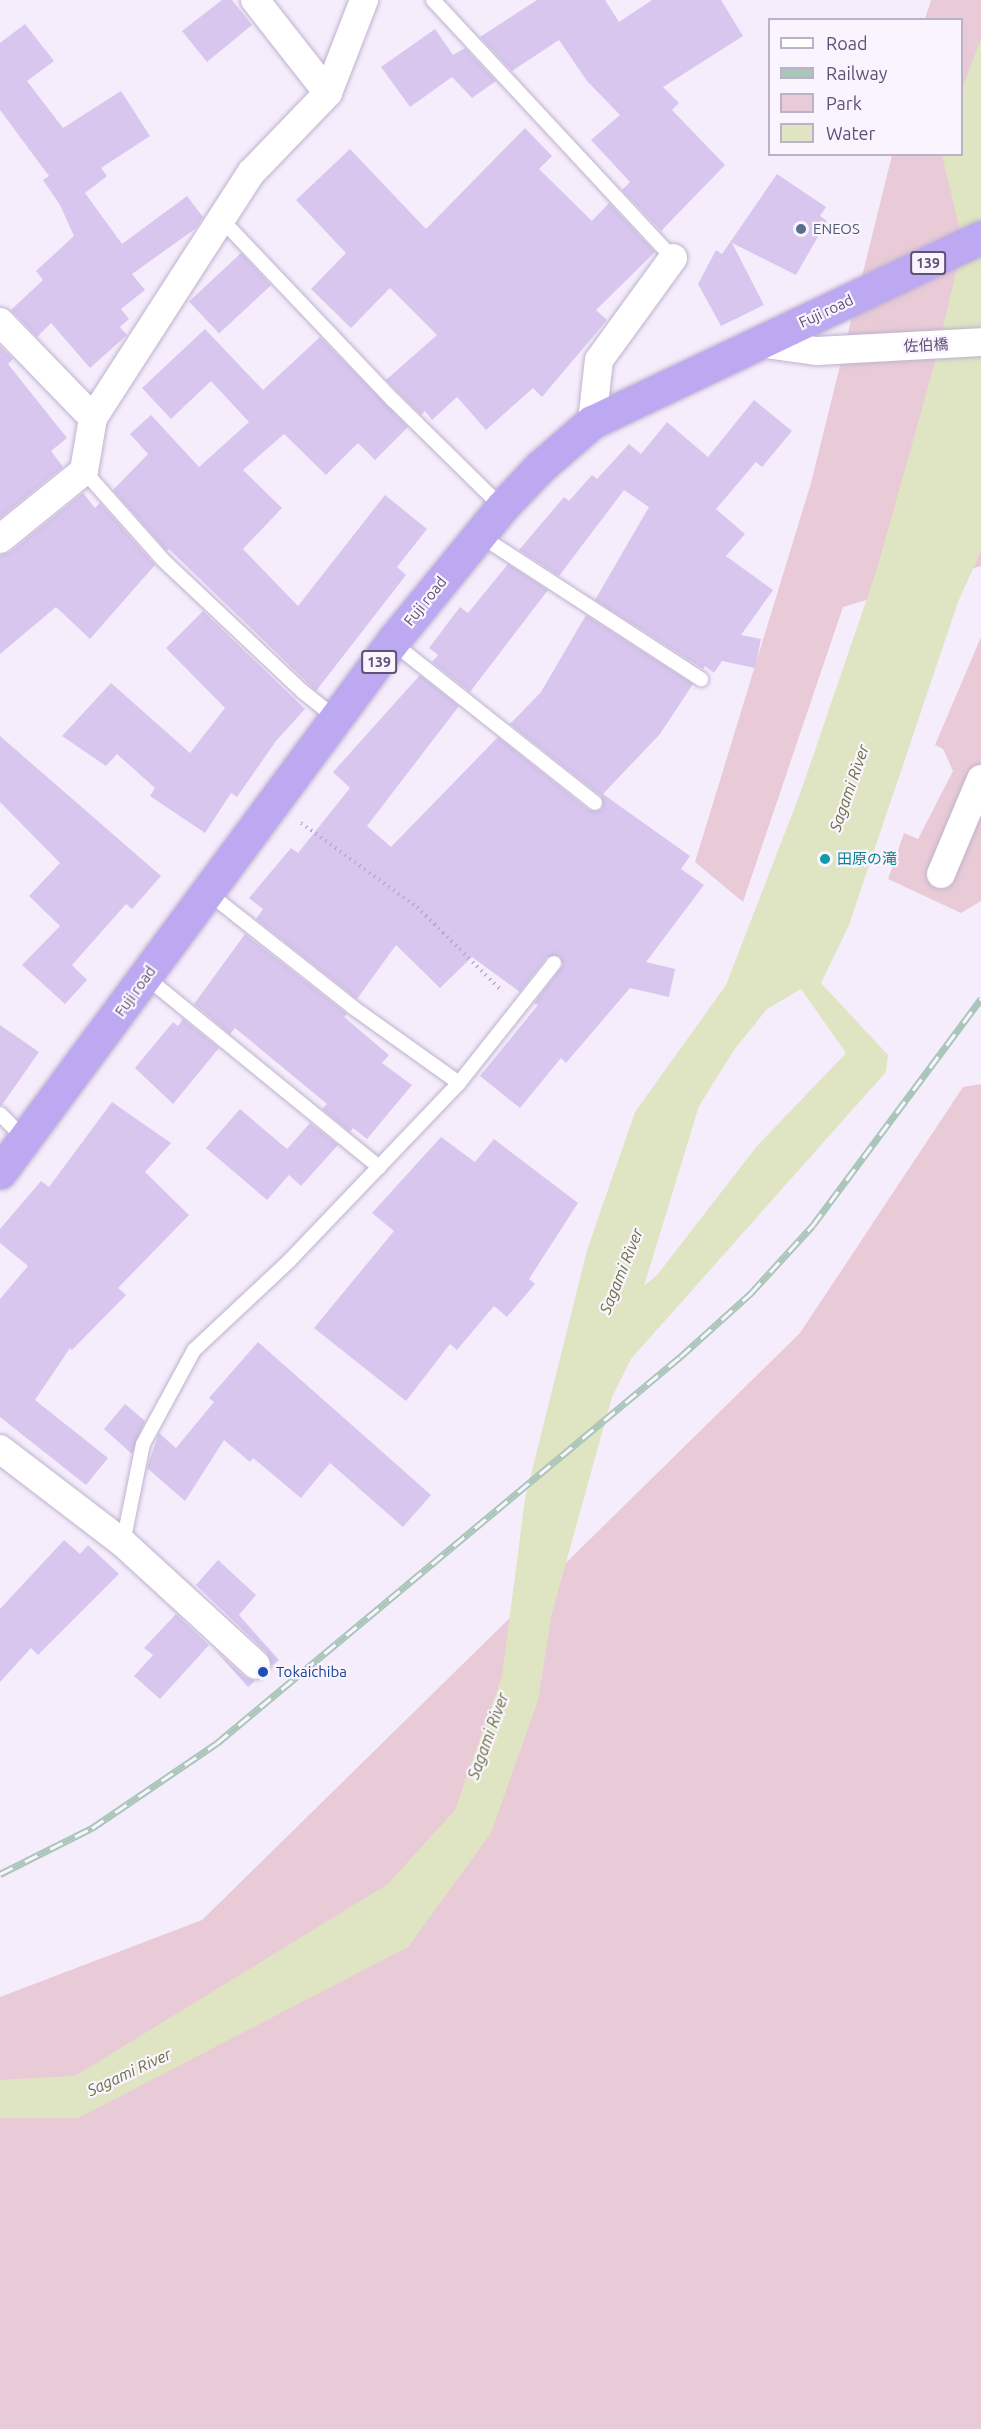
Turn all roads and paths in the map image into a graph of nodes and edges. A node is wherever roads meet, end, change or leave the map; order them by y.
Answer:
1 (255, 0) edge
2 (364, 0) edge
3 (433, 0) edge
4 (328, 93) junction
5 (221, 219) junction
6 (981, 237) edge
7 (673, 258) joint
8 (0, 322) edge
9 (981, 342) edge
10 (758, 343) junction
11 (93, 418) junction
12 (592, 423) junction
13 (84, 471) junction
14 (502, 507) junction
15 (479, 535) junction
16 (0, 539) edge
17 (392, 642) junction
18 (701, 678) dead end
19 (338, 719) junction
20 (981, 779) edge
21 (274, 803) junction
22 (595, 803) dead end
23 (941, 874) dead end
24 (207, 892) junction
25 (554, 963) dead end
26 (146, 977) junction
27 (519, 1007) junction
28 (459, 1083) junction
29 (0, 1114) edge
30 (25, 1139) junction
31 (379, 1167) junction
32 (0, 1172) edge
33 (0, 1449) edge
34 (123, 1543) junction
35 (256, 1665) dead end

1 - 4 street
2 - 4 street
3 - 7 lane
4 - 5 street
5 - 11 street
5 - 14 lane
6 - 10 highway, Fuji road / 139
7 - 12 street
8 - 11 street
9 - 10 street, 佐伯橋
10 - 12 highway, Fuji road / 139
11 - 13 street
12 - 14 highway, Fuji road / 139
13 - 16 street
13 - 19 lane
14 - 15 highway, Fuji road / 139
15 - 17 highway, Fuji road / 139
15 - 18 lane
17 - 19 highway, Fuji road / 139
17 - 22 lane
19 - 21 highway, Fuji road / 139
20 - 23 street
21 - 24 highway, Fuji road / 139
21 - 27 path
24 - 26 highway, Fuji road / 139
24 - 28 lane
25 - 27 lane
26 - 30 highway, Fuji road / 139
26 - 31 lane
27 - 28 lane
28 - 31 lane
29 - 30 lane
30 - 32 highway, Fuji road / 139
31 - 34 lane
33 - 34 street
34 - 35 street

